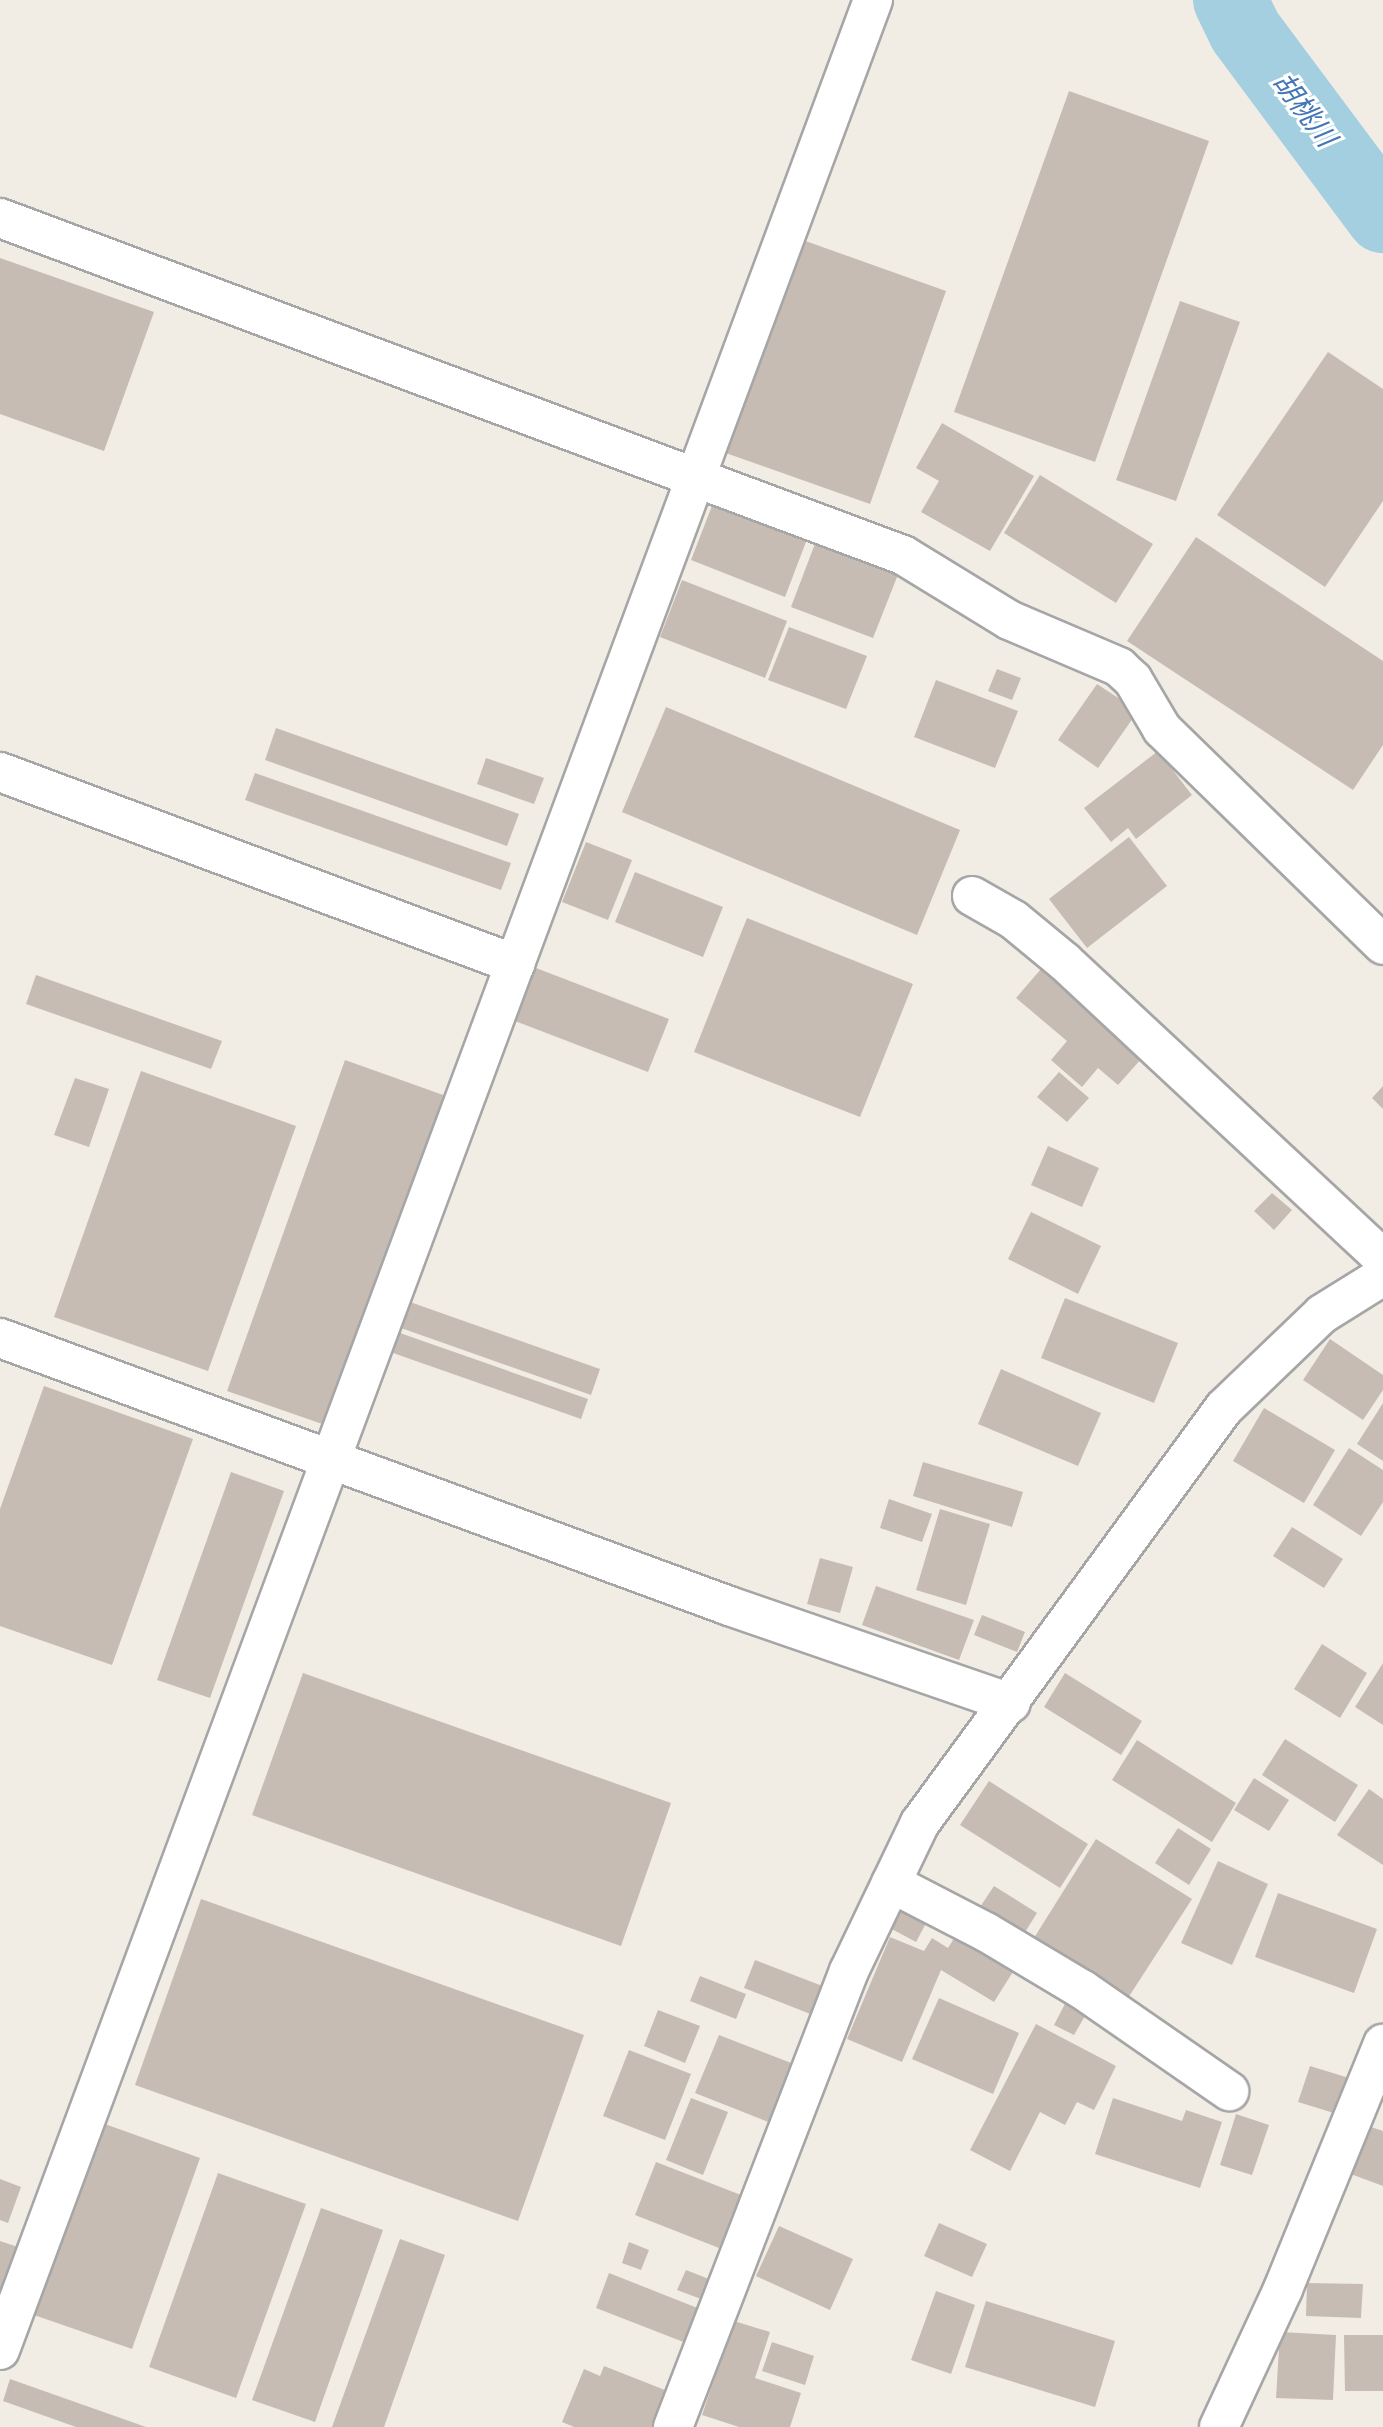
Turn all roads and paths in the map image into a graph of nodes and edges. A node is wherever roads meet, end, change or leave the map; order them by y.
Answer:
1 (873, 0) edge
2 (0, 218) edge
3 (698, 478) junction
4 (0, 772) edge
5 (972, 896) dead end
6 (1383, 945) edge
7 (515, 964) junction
8 (1383, 1259) edge
9 (1383, 1276) edge
10 (0, 1338) edge
11 (329, 1459) junction
12 (1011, 1703) junction
13 (891, 1883) junction
14 (1383, 2045) edge
15 (1229, 2091) dead end
16 (0, 2350) edge
17 (673, 2427) edge
18 (1219, 2427) edge

1 - 3 street
2 - 3 street
3 - 6 street
3 - 7 street
4 - 7 street
5 - 8 street
7 - 11 street
9 - 12 street
10 - 11 street
11 - 12 street
11 - 16 street
12 - 13 street
13 - 15 street
13 - 17 street
14 - 18 street

